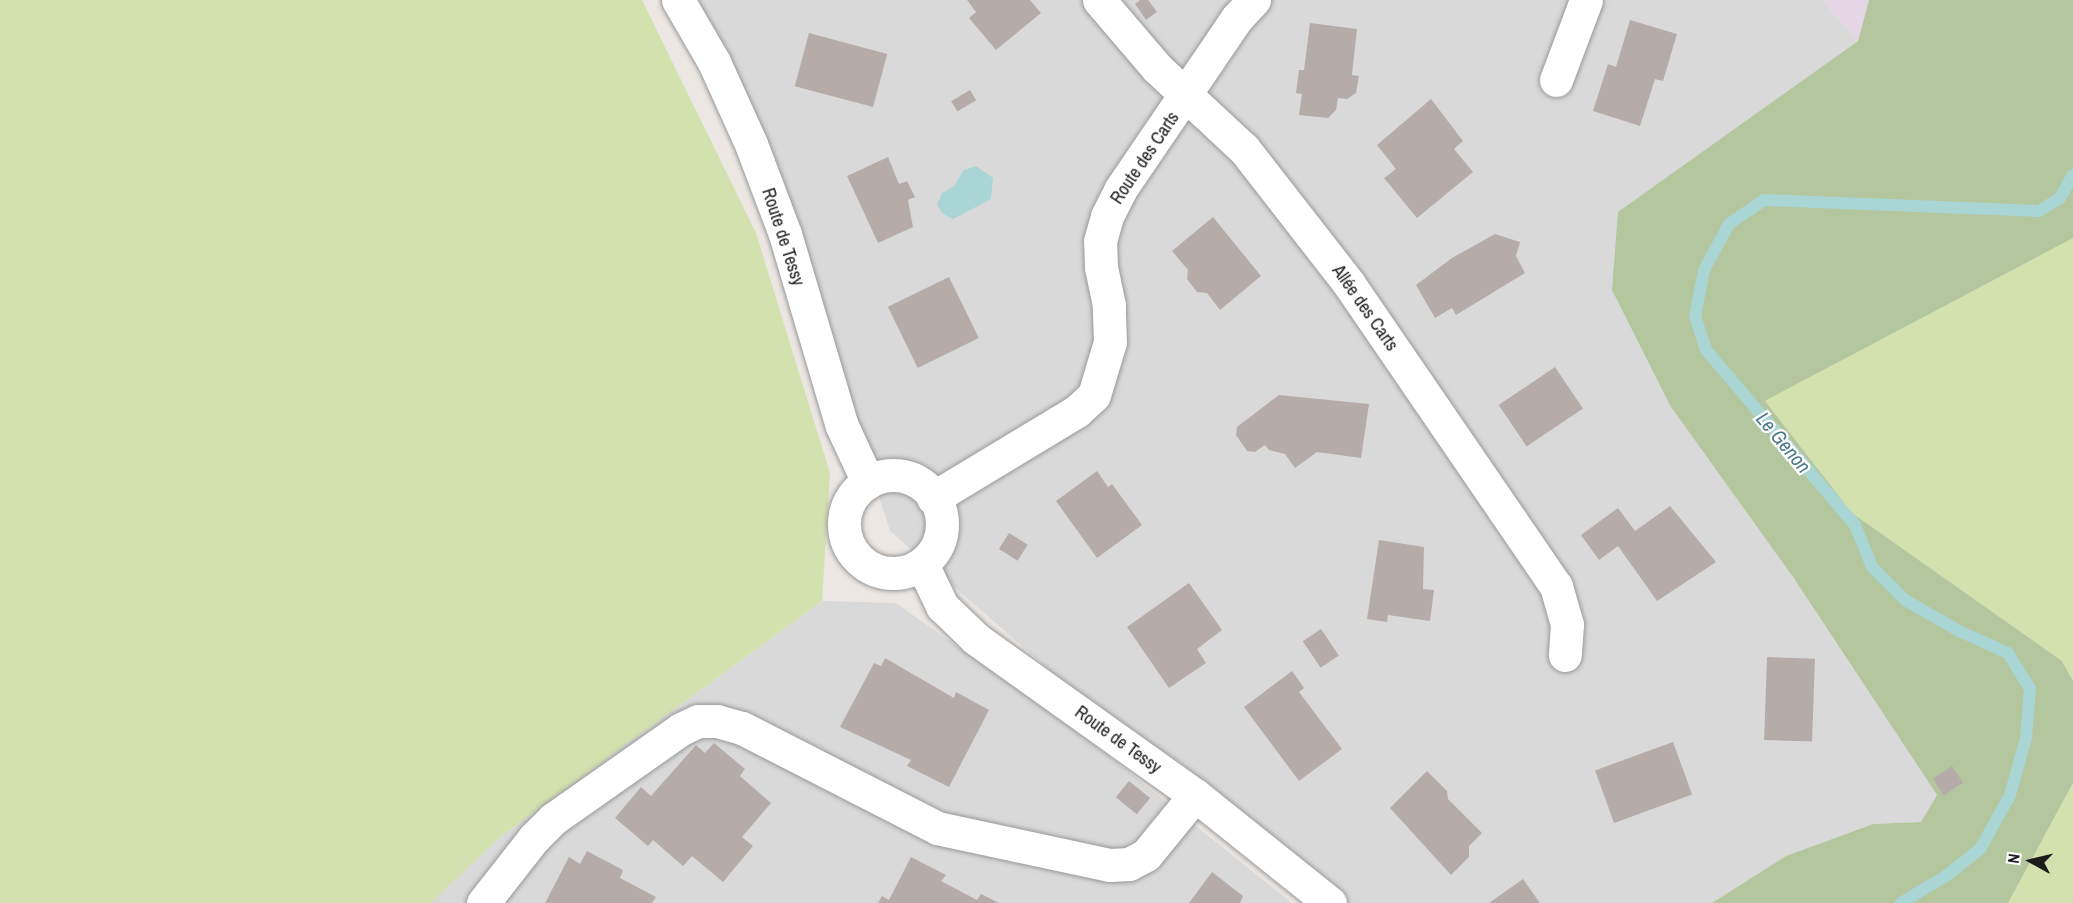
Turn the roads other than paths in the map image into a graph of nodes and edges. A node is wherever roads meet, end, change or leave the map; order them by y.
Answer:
1 (678, 0) edge
2 (1100, 0) edge
3 (1254, 0) edge
4 (1586, 0) edge
5 (1556, 80) dead end
6 (1187, 96) junction
7 (868, 482) junction
8 (933, 498) junction
9 (922, 564) junction
10 (1565, 655) dead end
11 (1195, 795) junction
12 (483, 903) edge
13 (1330, 903) edge

1 - 7 street, Route de Tessy
2 - 6 street, Allée des Carts
3 - 6 street, Route des Carts
4 - 5 street
6 - 8 street, Route des Carts
6 - 10 street, Allée des Carts
7 - 8 street
7 - 9 street
8 - 9 street
9 - 11 street, Route de Tessy
11 - 12 street
11 - 13 street, Route de Tessy

